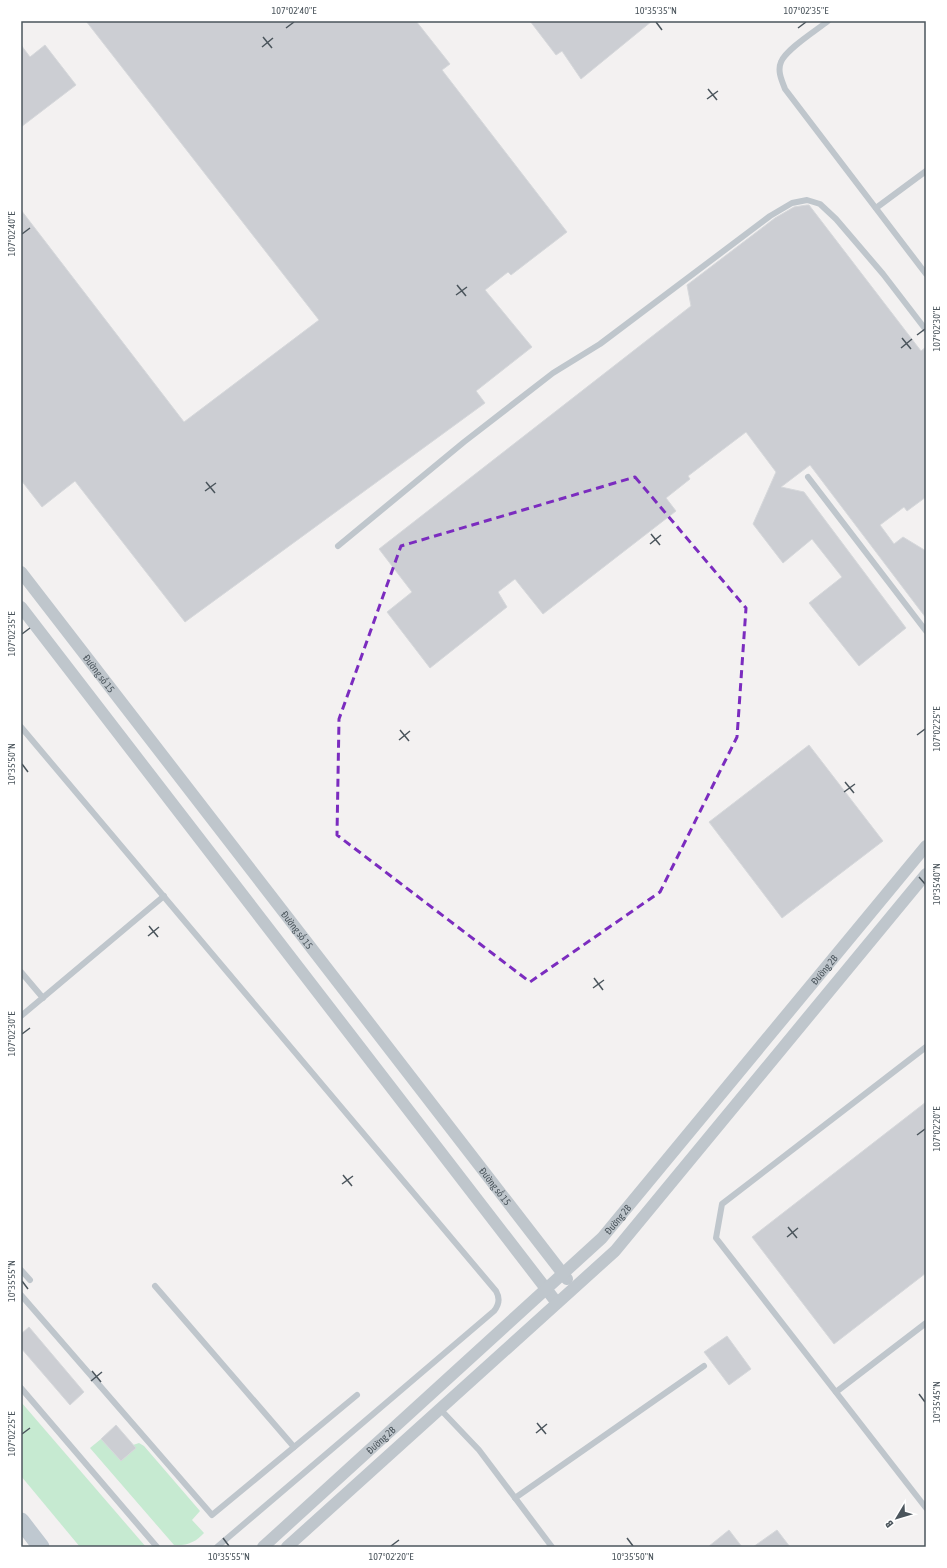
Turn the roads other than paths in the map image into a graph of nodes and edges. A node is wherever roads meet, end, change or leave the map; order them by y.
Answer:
1 (828, 21) edge
2 (926, 171) edge
3 (876, 208) junction
4 (926, 274) edge
5 (926, 330) edge
6 (808, 477) dead end
7 (338, 546) dead end
8 (21, 572) edge
9 (21, 607) edge
10 (926, 631) edge
11 (21, 728) edge
12 (926, 846) edge
13 (926, 874) edge
14 (164, 896) junction
15 (21, 972) edge
16 (43, 998) junction
17 (21, 1016) edge
18 (926, 1047) edge
19 (21, 1270) edge
20 (563, 1274) junction
21 (30, 1280) dead end
22 (156, 1286) dead end
23 (574, 1288) junction
24 (547, 1289) junction
25 (21, 1295) edge
26 (557, 1303) junction
27 (926, 1323) edge
28 (704, 1366) dead end
29 (21, 1388) edge
30 (836, 1392) junction
31 (357, 1395) dead end
32 (440, 1409) junction
33 (294, 1447) junction
34 (515, 1498) junction
35 (926, 1508) edge
36 (21, 1521) edge
37 (41, 1547) edge
38 (157, 1547) edge
39 (217, 1547) edge
40 (262, 1547) edge
41 (287, 1547) edge
42 (552, 1547) edge

1 - 3 lane
2 - 3 lane
3 - 4 lane
5 - 7 lane
6 - 10 lane
8 - 20 street, Đường số 15
9 - 24 street, Đường số 15
11 - 14 lane
12 - 20 street, Đường 2B
13 - 23 street, Đường 2B
14 - 16 lane
14 - 39 lane
15 - 16 lane
16 - 17 lane
18 - 30 lane
19 - 21 lane
20 - 23 street, Đường số 15
20 - 24 street, Đường 2B
22 - 33 lane
23 - 26 street, Đường 2B
24 - 26 street, Đường số 15
24 - 40 street, Đường 2B
25 - 33 lane
26 - 32 street, Đường 2B
27 - 30 lane
28 - 34 lane
29 - 38 lane
30 - 35 lane
31 - 33 lane
32 - 34 lane
32 - 41 street, Đường 2B
34 - 42 lane
36 - 37 street

